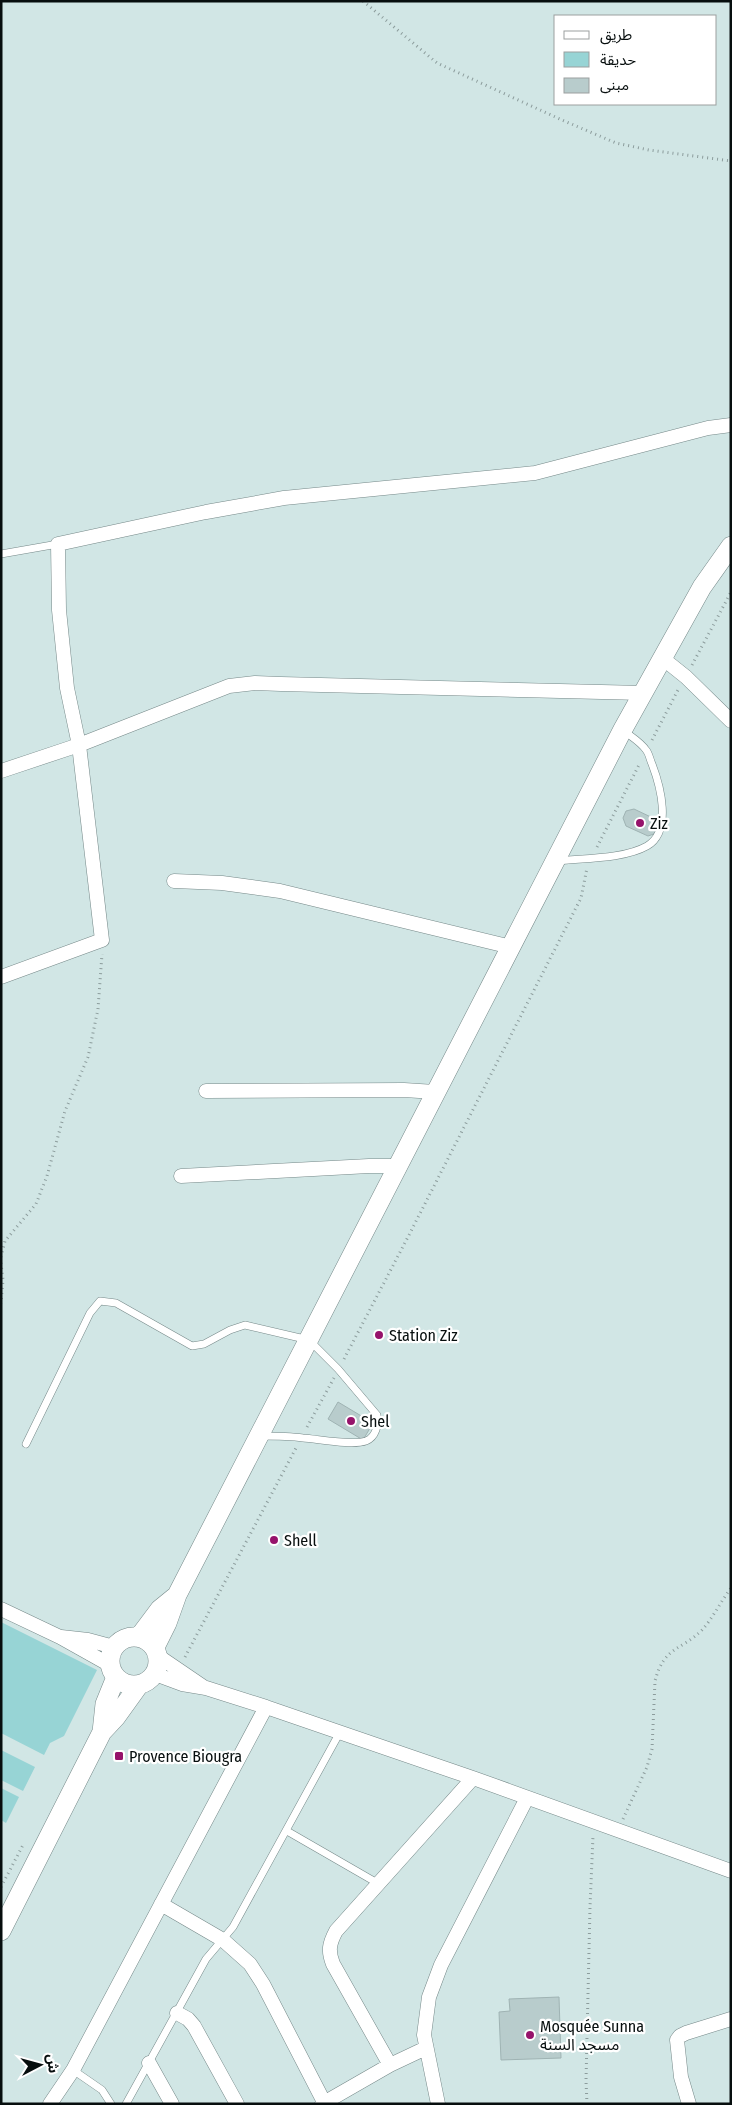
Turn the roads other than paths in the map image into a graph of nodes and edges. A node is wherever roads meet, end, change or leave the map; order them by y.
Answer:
1 (731, 425) edge
2 (58, 544) junction
3 (731, 546) edge
4 (1, 554) edge
5 (661, 656) junction
6 (643, 693) junction
7 (731, 721) edge
8 (623, 729) junction
9 (79, 745) junction
10 (1, 772) edge
11 (556, 861) junction
12 (174, 881) dead end
13 (511, 947) junction
14 (1, 977) edge
15 (206, 1091) dead end
16 (435, 1092) junction
17 (397, 1166) junction
18 (181, 1176) dead end
19 (309, 1340) junction
20 (260, 1436) junction
21 (26, 1444) dead end
22 (1, 1609) edge
23 (60, 1637) junction
24 (114, 1647) junction
25 (152, 1654) junction
26 (113, 1671) junction
27 (139, 1685) junction
28 (206, 1688) junction
29 (266, 1707) junction
30 (102, 1732) junction
31 (340, 1732) junction
32 (473, 1778) junction
33 (527, 1798) junction
34 (287, 1831) junction
35 (731, 1871) edge
36 (379, 1884) junction
37 (161, 1904) junction
38 (1, 1930) edge
39 (223, 1940) junction
40 (176, 2013) junction
41 (731, 2020) edge
42 (426, 2048) junction
43 (149, 2063) junction
44 (390, 2065) junction
45 (73, 2070) junction
46 (323, 2103) edge
47 (50, 2104) edge
48 (111, 2104) edge
49 (126, 2104) edge
50 (172, 2104) edge
51 (237, 2104) edge
52 (438, 2104) edge
53 (689, 2104) edge

1 - 2 street
2 - 4 lane
2 - 9 street
3 - 5 main road
5 - 6 main road
5 - 7 street
6 - 8 main road
6 - 9 street
8 - 11 main road
8 - 11 lane
9 - 10 street
9 - 14 street
11 - 13 main road
12 - 13 street
13 - 16 main road
15 - 16 street
16 - 17 main road
17 - 18 street
17 - 19 main road
19 - 20 main road
19 - 20 lane
19 - 21 lane
20 - 25 main road
22 - 23 street
23 - 24 street
23 - 26 street
24 - 25 main road
24 - 26 main road
25 - 27 main road
25 - 28 street
25 - 28 street
26 - 27 main road
26 - 30 main road
27 - 30 main road
28 - 29 street
29 - 31 street
29 - 37 street
30 - 38 main road
31 - 32 street
31 - 34 lane
32 - 33 street
32 - 36 street
33 - 35 street
33 - 42 street
34 - 36 lane
34 - 39 lane
36 - 44 street
37 - 39 street
37 - 45 street
39 - 40 lane
39 - 46 street
40 - 43 lane
40 - 51 street
41 - 53 street
42 - 44 street
42 - 52 street
43 - 49 lane
43 - 50 street
44 - 46 street
45 - 47 street
45 - 48 lane

